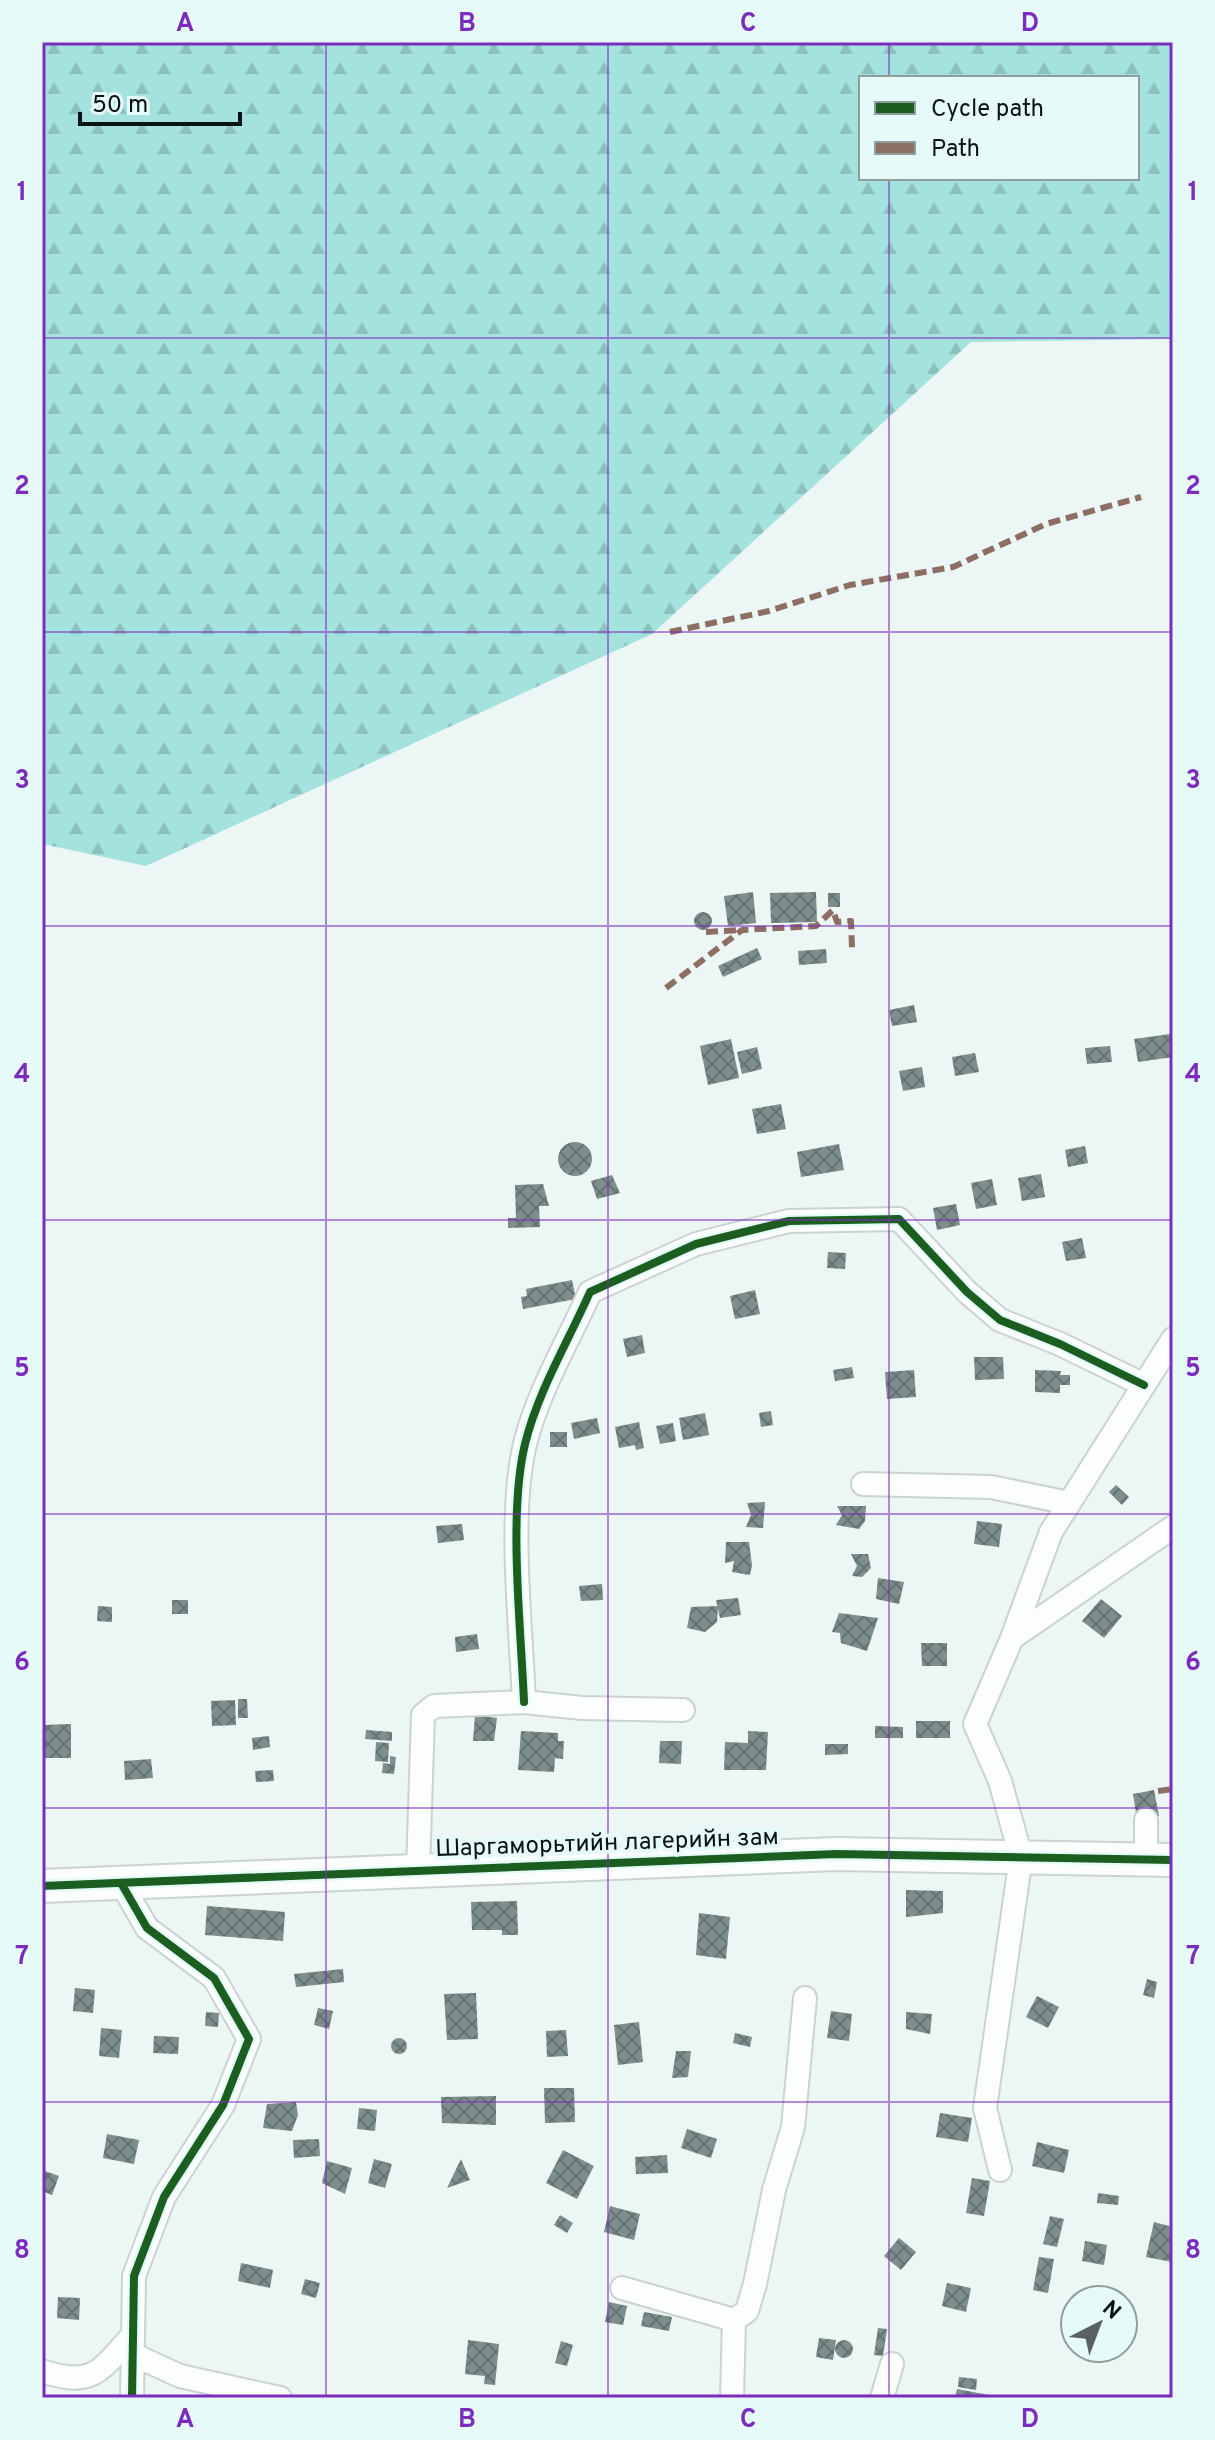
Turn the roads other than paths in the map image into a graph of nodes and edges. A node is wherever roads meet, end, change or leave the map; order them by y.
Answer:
1 (1173, 1339) edge
2 (1144, 1385) junction
3 (863, 1484) dead end
4 (1069, 1503) junction
5 (1173, 1527) edge
6 (1012, 1638) junction
7 (524, 1702) junction
8 (683, 1710) dead end
9 (1146, 1820) dead end
10 (1021, 1857) junction
11 (1160, 1860) edge
12 (418, 1871) junction
13 (121, 1883) junction
14 (42, 1886) edge
15 (805, 1998) dead end
16 (1000, 2170) dead end
17 (622, 2288) dead end
18 (734, 2320) junction
19 (132, 2345) junction
20 (892, 2364) dead end
21 (42, 2371) edge
22 (132, 2398) edge
23 (280, 2398) edge
24 (732, 2398) edge
25 (882, 2398) edge

1 - 2 street
2 - 4 street
2 - 7 street
3 - 4 street
4 - 6 street
5 - 6 street
6 - 10 street
7 - 8 street
7 - 12 street
9 - 11 street
10 - 11 street, Шаргаморьтийн лагерийн зам
10 - 12 street, Шаргаморьтийн лагерийн зам
10 - 16 street
12 - 13 street, Шаргаморьтийн лагерийн зам
13 - 14 street, Шаргаморьтийн лагерийн зам
13 - 19 street
15 - 18 street
17 - 18 street
18 - 24 street
19 - 21 street
19 - 22 street
19 - 23 street
20 - 25 street

